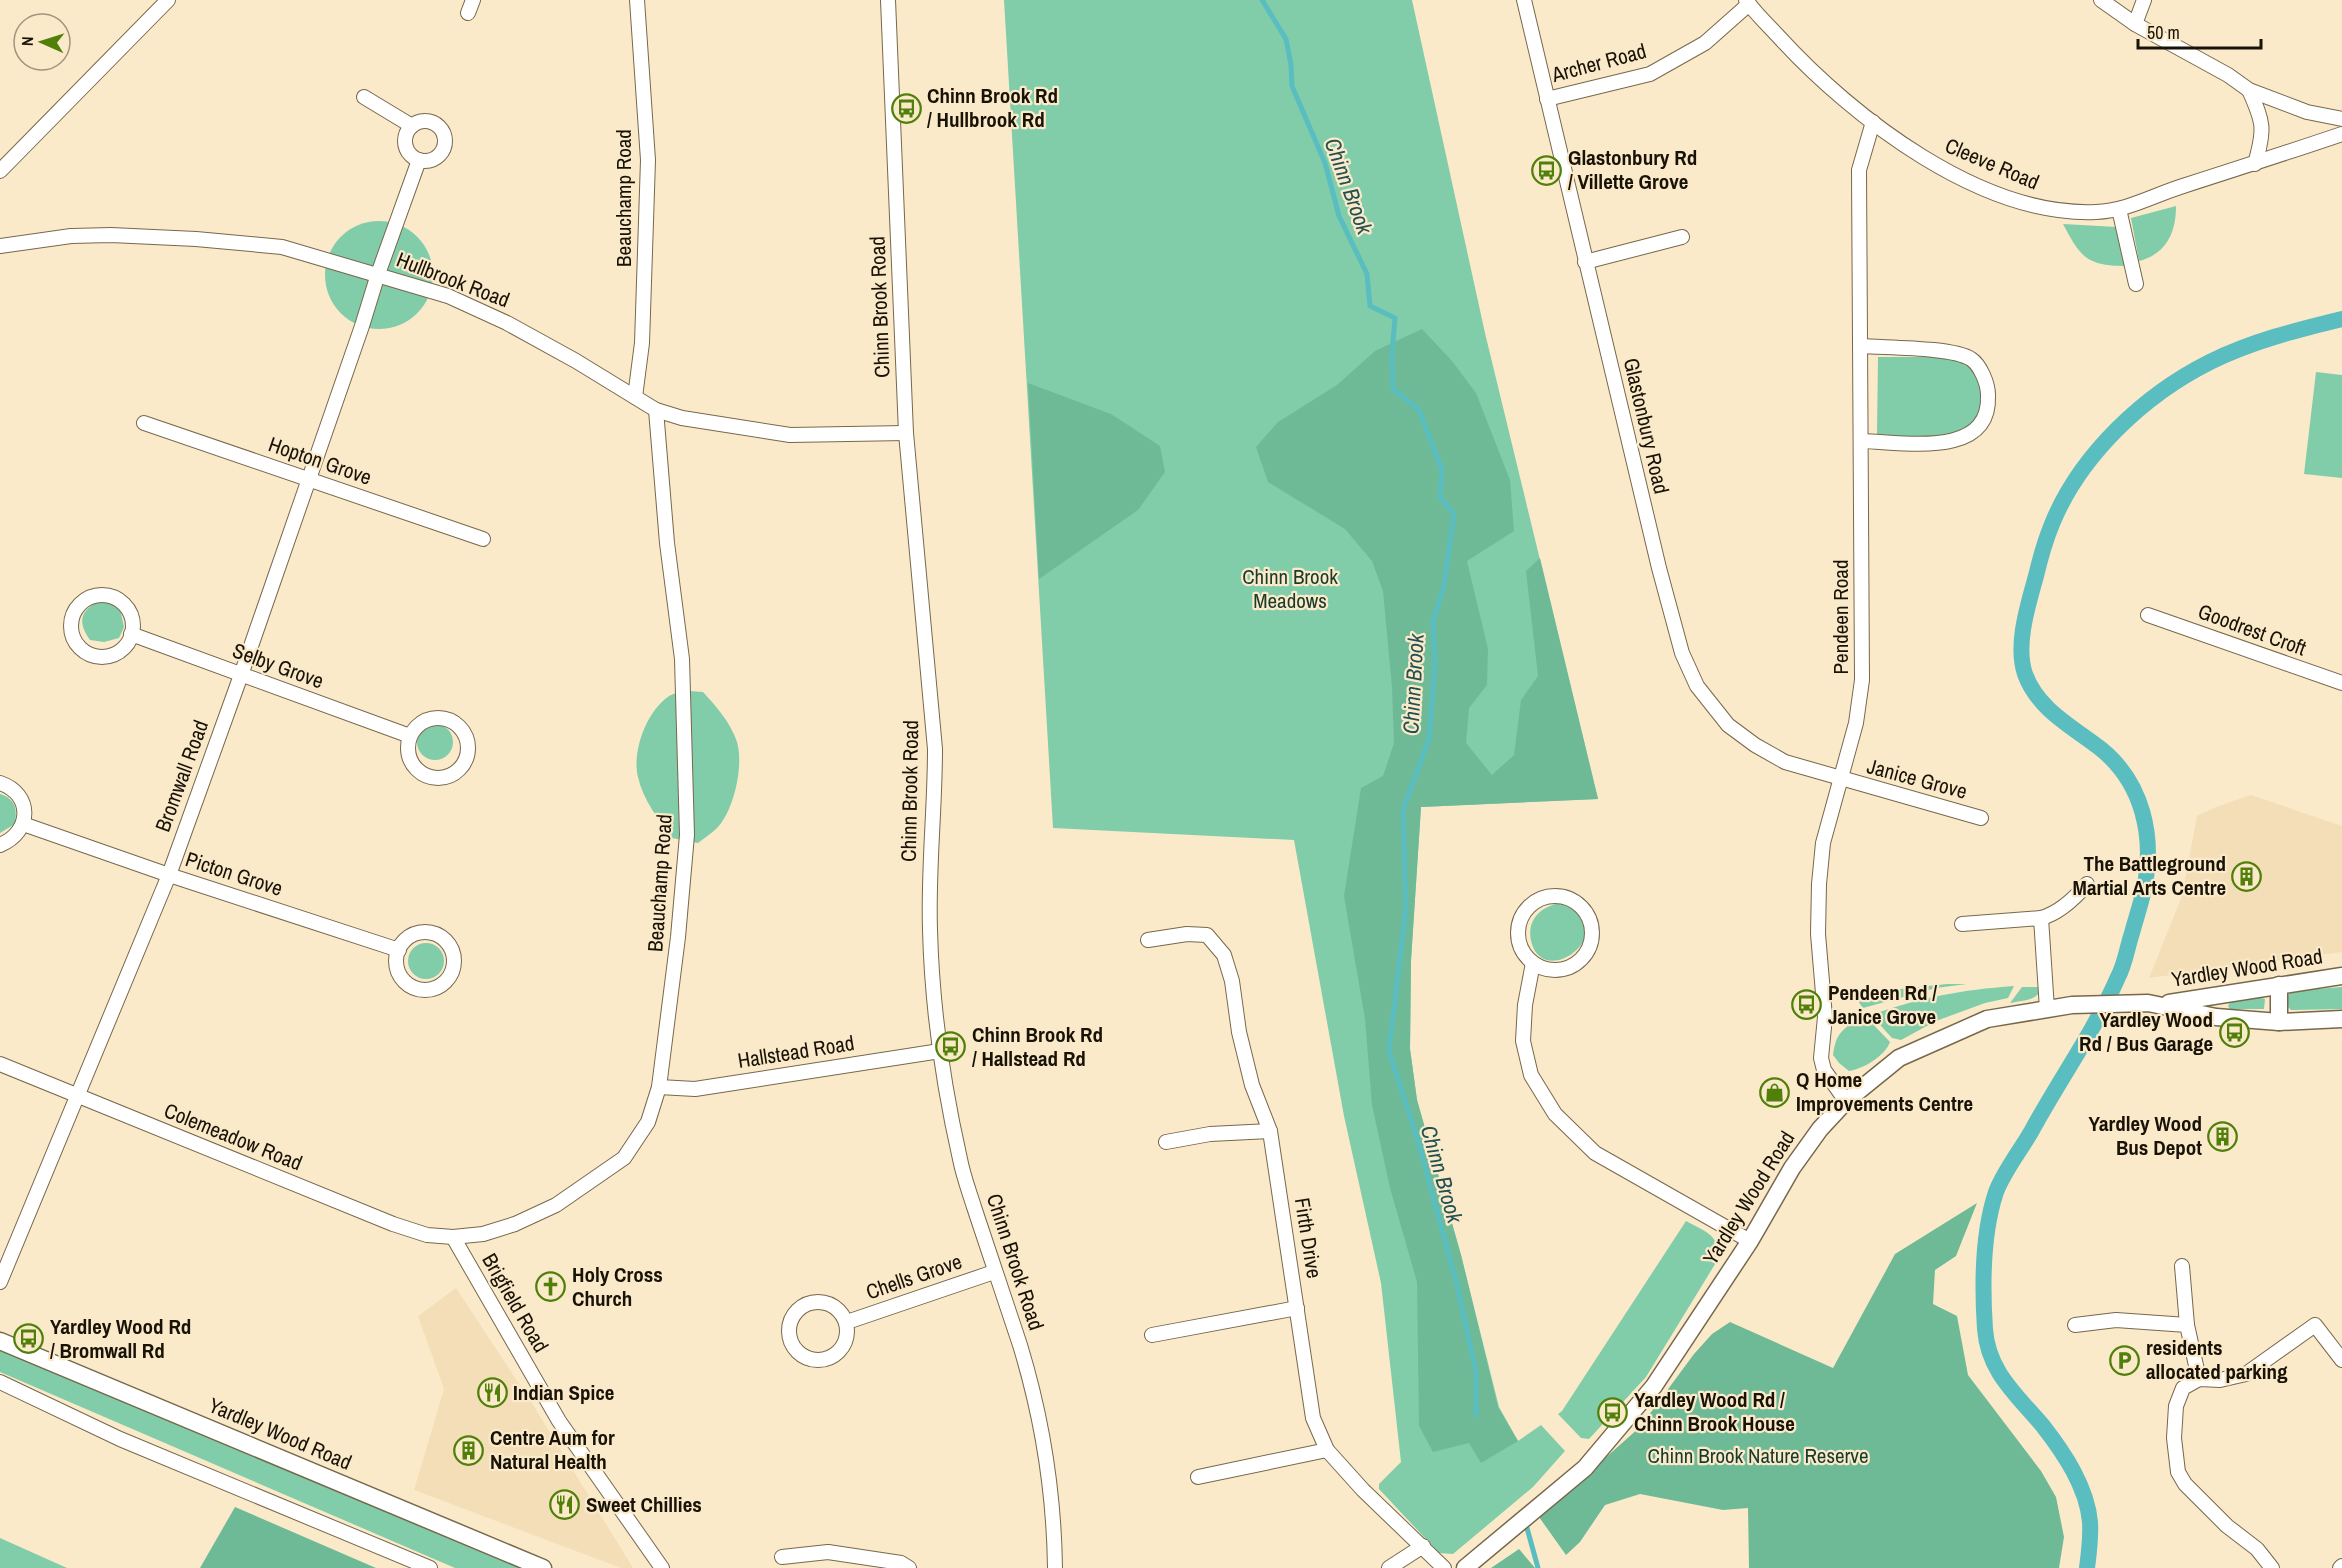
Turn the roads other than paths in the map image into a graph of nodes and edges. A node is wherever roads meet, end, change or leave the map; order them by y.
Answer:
1 (168, 0) edge
2 (637, 0) edge
3 (888, 0) edge
4 (1524, 0) edge
5 (2101, 0) edge
6 (2144, 0) edge
7 (1747, 2) edge
8 (2135, 24) junction
9 (2250, 90) junction
10 (364, 97) dead end
11 (1546, 99) junction
12 (2342, 119) edge
13 (1873, 122) junction
14 (412, 126) junction
15 (2342, 134) edge
16 (419, 160) junction
17 (2255, 164) junction
18 (0, 171) edge
19 (2119, 209) junction
20 (1682, 237) dead end
21 (0, 246) edge
22 (1585, 262) junction
23 (378, 274) junction
24 (2136, 284) dead end
25 (1862, 346) junction
26 (635, 397) junction
27 (656, 410) junction
28 (144, 423) dead end
29 (906, 434) junction
30 (1862, 441) junction
31 (308, 479) junction
32 (483, 539) dead end
33 (2148, 615) dead end
34 (131, 634) junction
35 (241, 675) junction
36 (2342, 683) edge
37 (410, 736) junction
38 (1842, 780) junction
39 (0, 783) edge
40 (1981, 818) dead end
41 (23, 824) junction
42 (0, 845) edge
43 (169, 875) junction
44 (2087, 884) dead end
45 (2041, 918) junction
46 (1962, 924) dead end
47 (1148, 940) dead end
48 (399, 950) junction
49 (1533, 963) junction
50 (2342, 976) edge
51 (2278, 985) junction
52 (2154, 1004) junction
53 (2047, 1009) junction
54 (2342, 1019) edge
55 (2279, 1022) junction
56 (940, 1051) junction
57 (0, 1064) edge
58 (659, 1087) junction
59 (76, 1096) junction
60 (1846, 1101) junction
61 (1270, 1131) junction
62 (1166, 1142) dead end
63 (453, 1237) junction
64 (1750, 1241) junction
65 (2182, 1266) dead end
66 (994, 1272) junction
67 (0, 1282) edge
68 (1297, 1308) junction
69 (846, 1322) junction
70 (2075, 1325) dead end
71 (2187, 1325) junction
72 (1152, 1335) dead end
73 (0, 1341) edge
74 (2342, 1360) edge
75 (2199, 1379) junction
76 (0, 1382) edge
77 (1327, 1450) junction
78 (1198, 1476) dead end
79 (1424, 1546) junction
80 (783, 1557) dead end
81 (430, 1568) edge
82 (543, 1568) edge
83 (662, 1568) edge
84 (909, 1568) edge
85 (1055, 1568) edge
86 (1389, 1568) edge
87 (1444, 1568) edge
88 (1465, 1568) edge
89 (2272, 1568) edge

1 - 18 street
2 - 26 street, Beauchamp Road
3 - 29 street, Chinn Brook Road
4 - 11 street, Glastonbury Road
5 - 8 street
6 - 8 street
7 - 11 street, Archer Road
7 - 13 street, Cleeve Road
8 - 9 street
9 - 12 street
9 - 17 street
10 - 14 street
11 - 22 street, Glastonbury Road
13 - 19 street, Cleeve Road
13 - 25 street, Pendeen Road
14 - 16 street
14 - 16 street
15 - 17 street, Cleeve Road
16 - 23 street, Bromwall Road
17 - 19 street, Cleeve Road
19 - 24 street
20 - 22 street
21 - 23 street, Hullbrook Road
22 - 38 street, Glastonbury Road
23 - 26 street, Hullbrook Road
23 - 31 street, Bromwall Road
25 - 30 street, Pendeen Road
25 - 30 street
26 - 27 street, Hullbrook Road
27 - 29 street, Hullbrook Road
27 - 58 street, Beauchamp Road
28 - 31 street, Hopton Grove
29 - 56 street, Chinn Brook Road
30 - 38 street, Pendeen Road
31 - 32 street, Hopton Grove
31 - 35 street, Bromwall Road
33 - 36 street, Goodrest Croft
34 - 34 street
34 - 35 street, Selby Grove
35 - 37 street, Selby Grove
35 - 43 street, Bromwall Road
37 - 37 street
38 - 40 street, Janice Grove
38 - 60 street, Pendeen Road
39 - 41 street
41 - 42 street
41 - 43 street, Picton Grove
43 - 48 street, Picton Grove
43 - 59 street, Bromwall Road
44 - 45 street
45 - 46 street
45 - 53 street
47 - 61 street, Firth Drive
48 - 48 street
49 - 49 street
49 - 64 street
50 - 51 street, Yardley Wood Road
51 - 52 street, Yardley Wood Road
51 - 55 street
52 - 53 street, Yardley Wood Road
52 - 55 street, Yardley Wood Road
53 - 60 street, Yardley Wood Road
54 - 55 street, Yardley Wood Road
56 - 58 street, Hallstead Road
56 - 66 street, Chinn Brook Road
57 - 59 street, Colemeadow Road
58 - 63 street, Beauchamp Road
59 - 63 street, Colemeadow Road
59 - 67 street, Bromwall Road
60 - 64 street, Yardley Wood Road
61 - 62 street
61 - 68 street, Firth Drive
63 - 83 street, Brigfield Road
64 - 88 street, Yardley Wood Road
65 - 71 street
66 - 69 street, Chells Grove
66 - 85 street, Chinn Brook Road
68 - 72 street
68 - 77 street, Firth Drive
69 - 69 street, Chells Grove
70 - 71 street
71 - 75 street
73 - 82 street, Yardley Wood Road
74 - 75 street
75 - 89 street
76 - 81 street
77 - 78 street
77 - 79 street, Firth Drive
79 - 86 street
79 - 87 street, Firth Drive
80 - 84 street

